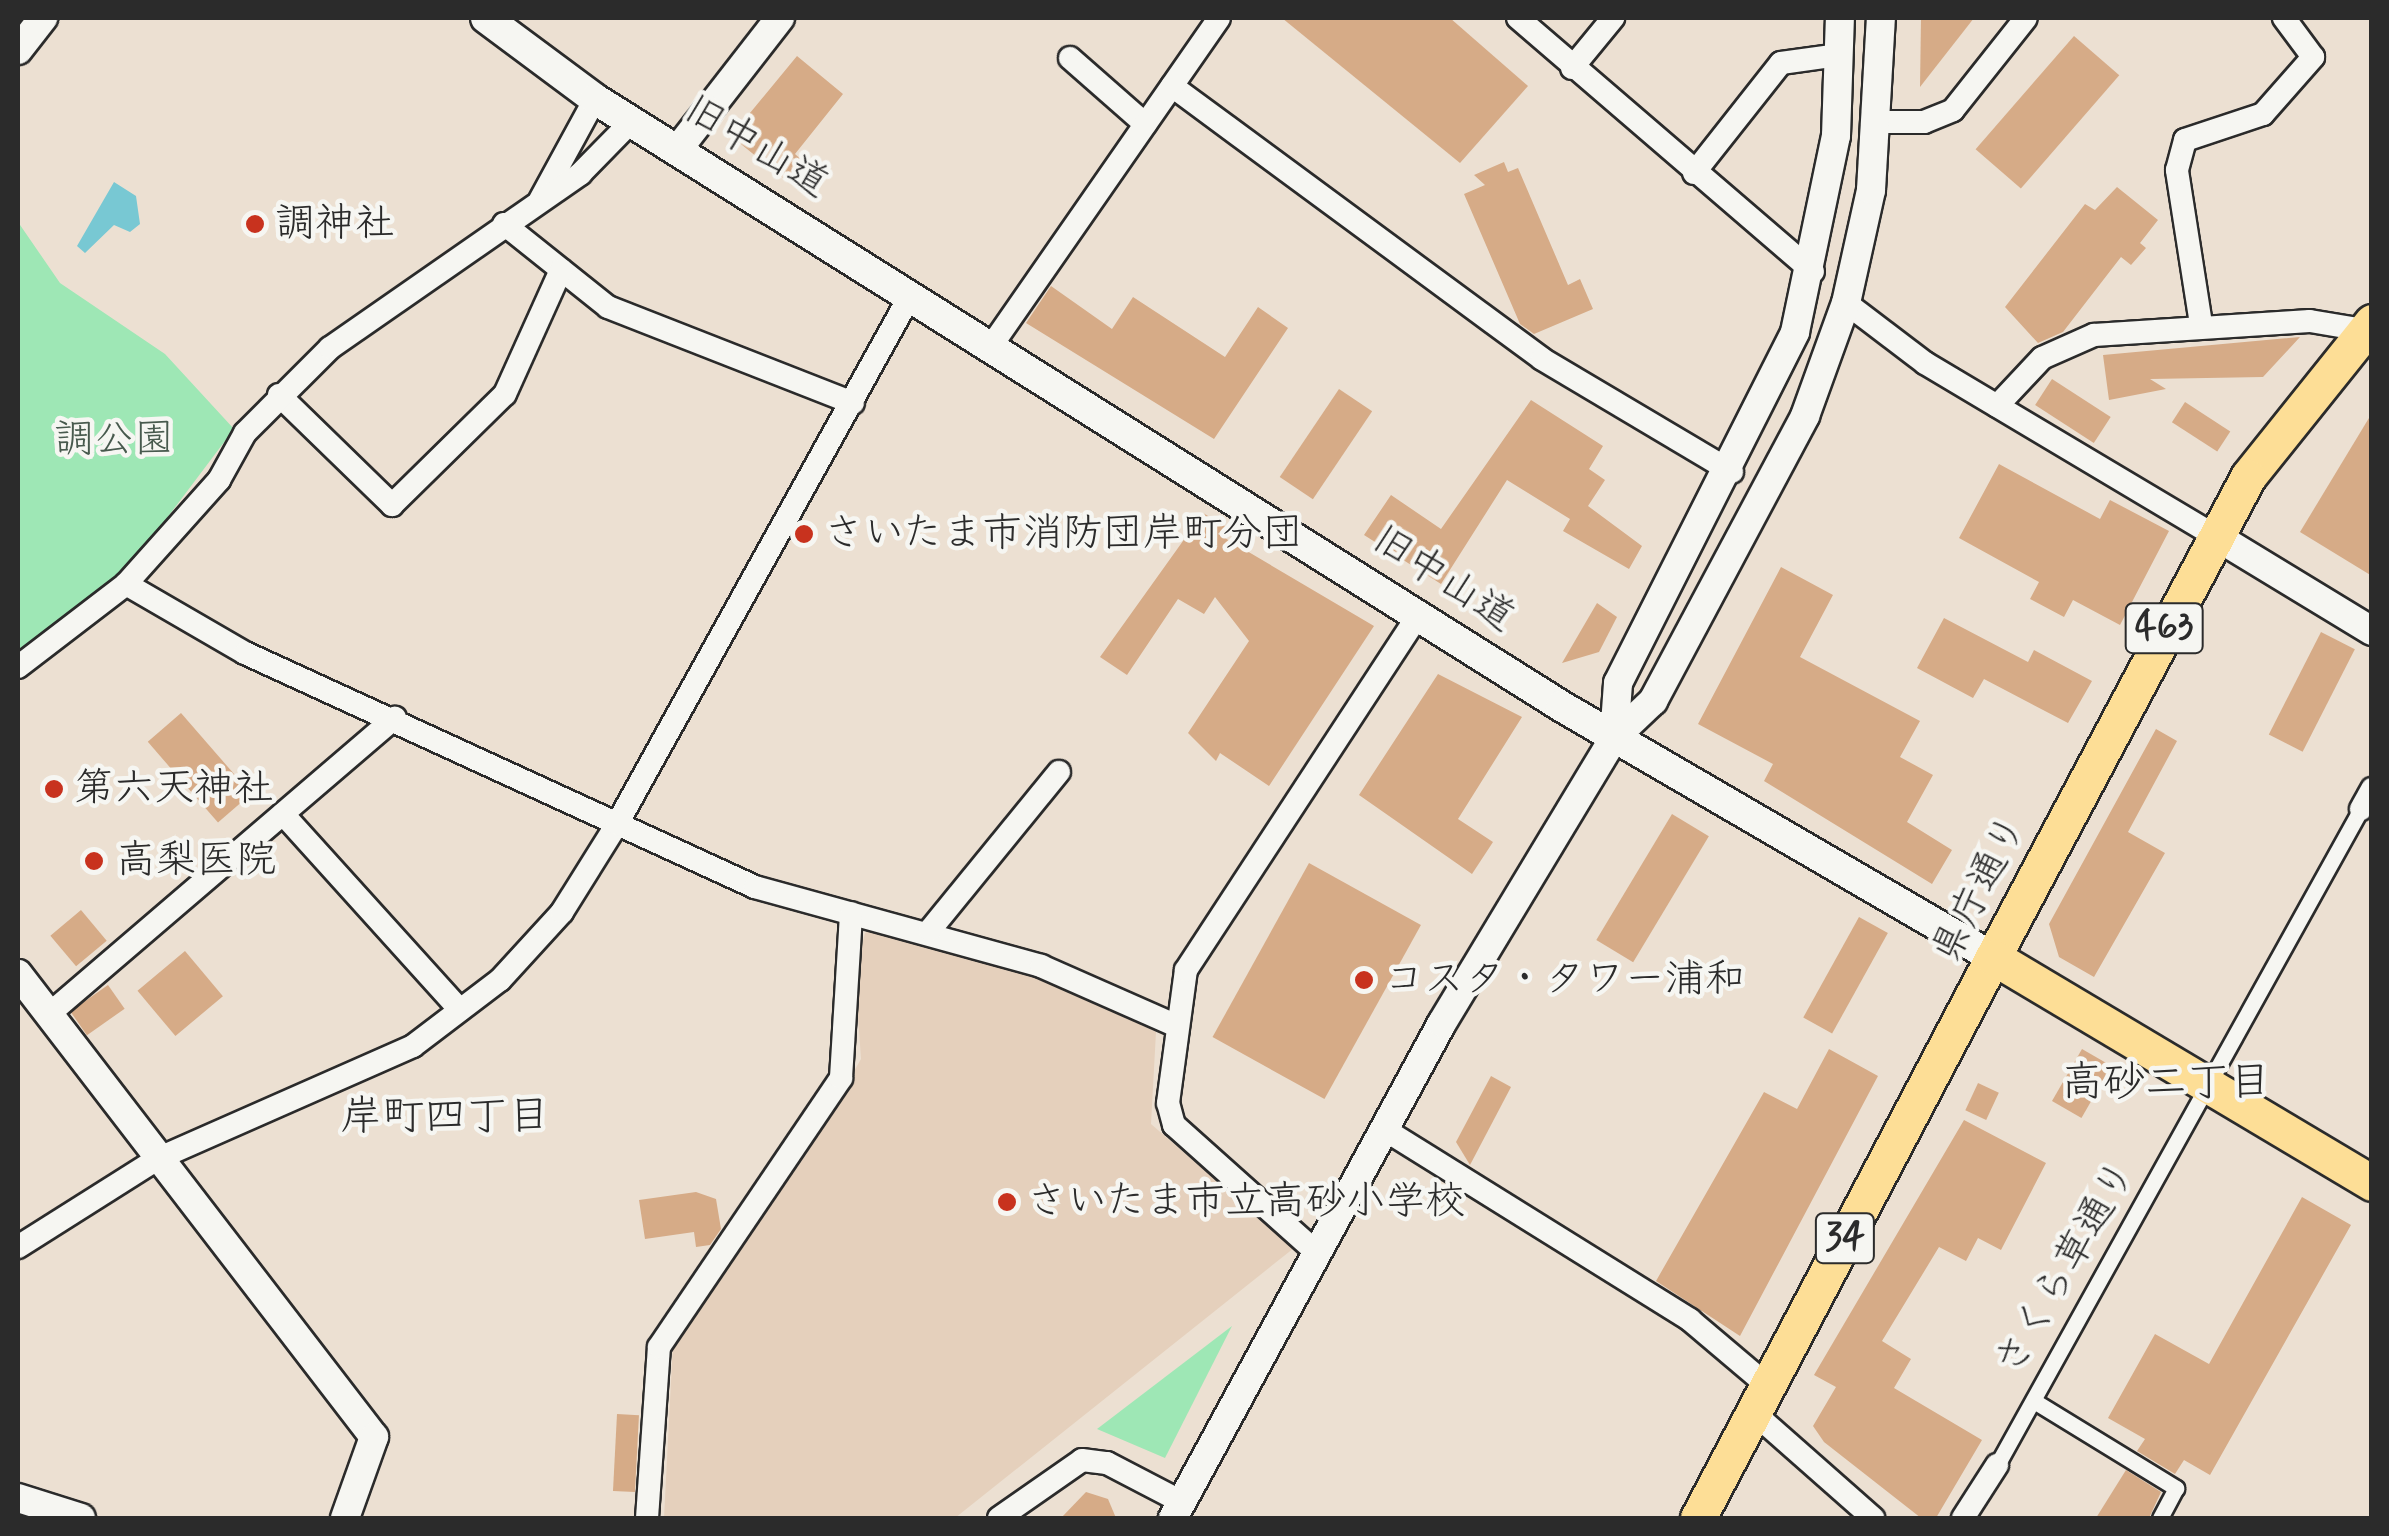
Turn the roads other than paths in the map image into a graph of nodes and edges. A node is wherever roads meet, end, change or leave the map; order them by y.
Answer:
1 (43, 18) edge
2 (486, 18) edge
3 (780, 18) edge
4 (1219, 18) edge
5 (1518, 18) edge
6 (1612, 18) edge
7 (1840, 18) edge
8 (1880, 18) edge
9 (2026, 18) edge
10 (2284, 18) edge
11 (18, 50) edge
12 (1839, 55) junction
13 (1070, 58) dead end
14 (1572, 68) junction
15 (1172, 86) junction
16 (594, 100) junction
17 (632, 122) junction
18 (1878, 122) junction
19 (1145, 124) junction
20 (678, 149) junction
21 (1694, 173) junction
22 (540, 200) junction
23 (504, 224) junction
24 (562, 270) junction
25 (1813, 272) junction
26 (912, 294) junction
27 (1846, 302) junction
28 (2201, 324) junction
29 (2368, 326) edge
30 (994, 342) junction
31 (279, 396) junction
32 (853, 404) junction
33 (1996, 406) junction
34 (1732, 472) junction
35 (2214, 535) junction
36 (126, 584) junction
37 (1420, 613) junction
38 (2372, 632) edge
39 (18, 667) edge
40 (395, 718) junction
41 (1614, 738) junction
42 (1059, 772) dead end
43 (2366, 799) edge
44 (283, 814) junction
45 (617, 824) junction
46 (851, 914) junction
47 (930, 930) junction
48 (1992, 957) junction
49 (18, 974) edge
50 (460, 1010) junction
51 (48, 1015) junction
52 (1178, 1026) junction
53 (2211, 1090) junction
54 (1382, 1128) junction
55 (157, 1159) junction
56 (2372, 1183) edge
57 (18, 1247) edge
58 (1315, 1252) junction
59 (1761, 1399) junction
60 (2034, 1401) junction
61 (1997, 1464) joint
62 (18, 1498) edge
63 (1178, 1510) edge
64 (81, 1518) edge
65 (345, 1518) edge
66 (647, 1518) edge
67 (999, 1518) edge
68 (1698, 1518) edge
69 (1873, 1518) edge
70 (1963, 1518) edge
71 (2160, 1518) edge

1 - 11 street
2 - 16 main road, 旧中山道
3 - 20 street
4 - 15 street
5 - 14 street
6 - 14 street
7 - 12 street
8 - 18 street
9 - 18 street
10 - 28 street
12 - 21 street
12 - 25 street
13 - 19 street
14 - 21 street
15 - 19 street
15 - 34 street
16 - 17 main road, 旧中山道
16 - 22 street
17 - 20 main road, 旧中山道
17 - 22 street
18 - 27 street
19 - 30 street
20 - 26 main road, 旧中山道
21 - 25 street
22 - 23 street
23 - 24 street
23 - 31 street
24 - 31 street
24 - 32 street
25 - 34 street
26 - 30 main road, 旧中山道
26 - 32 street
27 - 33 street
27 - 41 street
28 - 29 street
28 - 33 street
29 - 35 main road, 県庁通り / 463
30 - 37 main road, 旧中山道
31 - 36 street
32 - 45 street
33 - 35 street
34 - 41 street
35 - 38 street
35 - 48 main road, 県庁通り / 463
36 - 39 street
36 - 40 street
37 - 41 main road, 旧中山道
37 - 52 street
40 - 44 street
40 - 45 street
41 - 48 main road, 旧中山道
41 - 54 street
42 - 47 street
43 - 53 street, さくら草通り
44 - 50 street
44 - 51 street
45 - 46 street
45 - 50 street
46 - 47 street
46 - 66 street
47 - 52 street
48 - 53 main road, 旧中山道
48 - 59 main road, 県庁通り / 34
49 - 51 street
50 - 55 street
51 - 55 street
52 - 58 street
53 - 56 main road, 旧中山道
53 - 60 street, さくら草通り
54 - 58 street
54 - 59 street
55 - 57 street
55 - 65 street
58 - 63 street
59 - 68 main road, 県庁通り / 34
59 - 69 street
60 - 61 street, さくら草通り
60 - 71 street
61 - 70 street, さくら草通り
62 - 64 street
63 - 67 street

